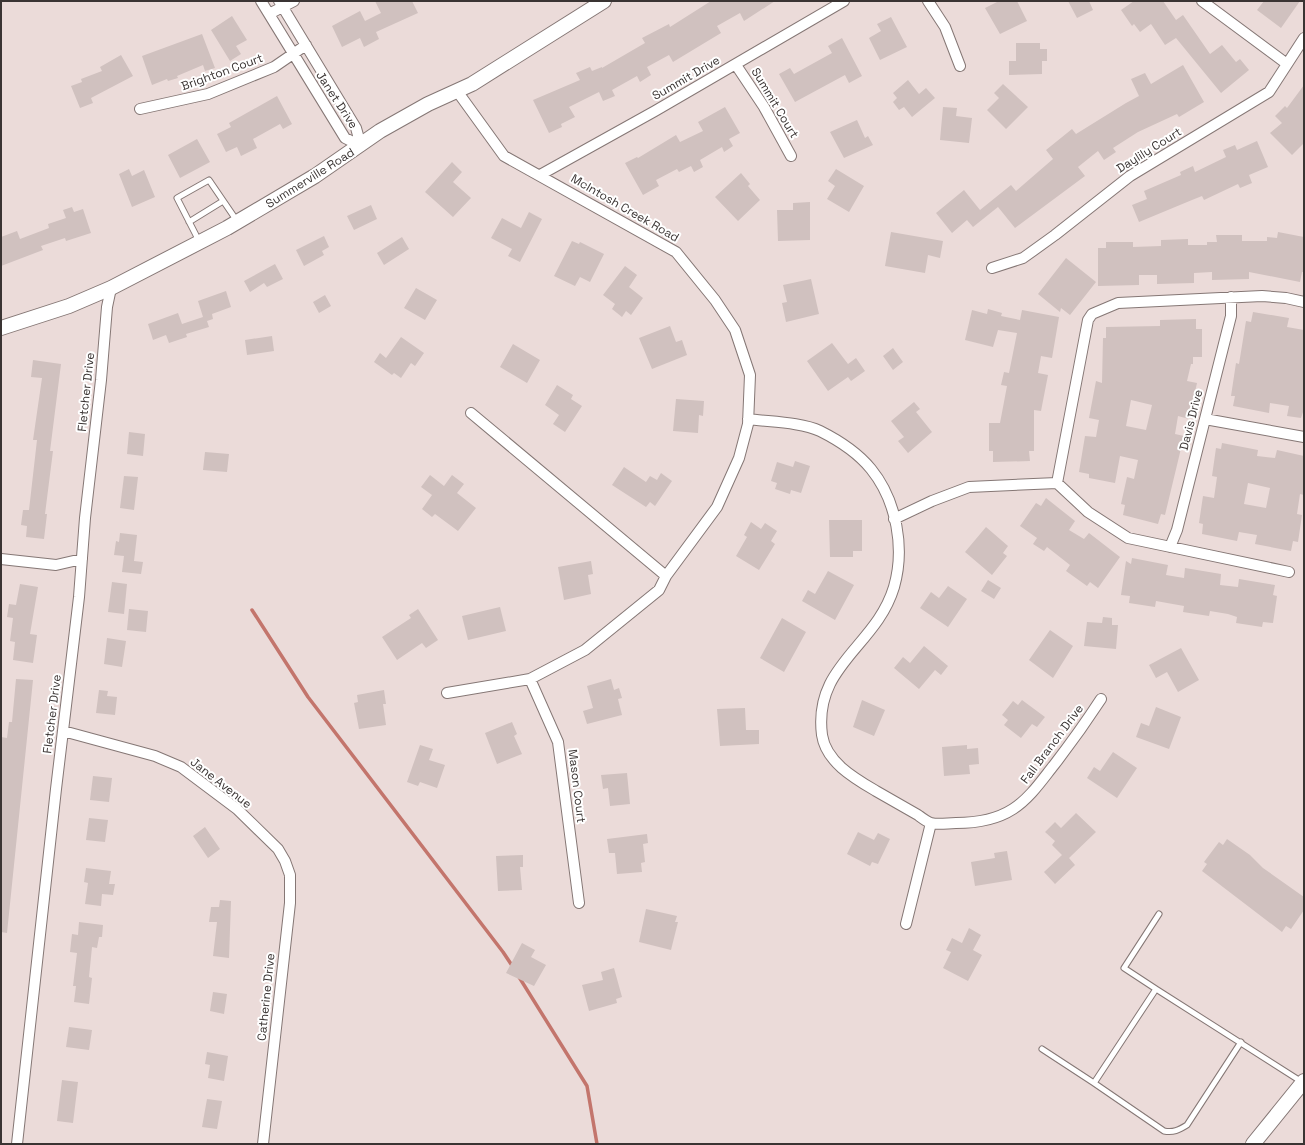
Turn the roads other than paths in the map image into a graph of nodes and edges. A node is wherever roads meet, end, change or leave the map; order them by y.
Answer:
1 (261, 1) edge
2 (294, 1) edge
3 (604, 1) edge
4 (844, 1) edge
5 (928, 1) edge
6 (1202, 1) edge
7 (281, 4) edge
8 (269, 14) junction
9 (1304, 38) edge
10 (306, 45) junction
11 (292, 54) junction
12 (1287, 64) junction
13 (736, 65) junction
14 (960, 66) dead end
15 (457, 91) junction
16 (140, 109) dead end
17 (361, 146) junction
18 (791, 156) dead end
19 (540, 175) junction
20 (223, 201) junction
21 (189, 222) junction
22 (237, 222) junction
23 (200, 243) junction
24 (992, 268) dead end
25 (111, 288) junction
26 (1231, 298) junction
27 (1304, 302) edge
28 (1, 328) edge
29 (471, 413) dead end
30 (748, 419) junction
31 (1205, 419) junction
32 (1304, 437) edge
33 (1057, 483) junction
34 (894, 519) junction
35 (1170, 547) junction
36 (1, 559) edge
37 (82, 559) junction
38 (1289, 572) dead end
39 (666, 576) junction
40 (530, 679) junction
41 (447, 694) dead end
42 (1101, 699) dead end
43 (63, 732) junction
44 (931, 823) junction
45 (282, 855) joint
46 (579, 903) dead end
47 (1159, 914) dead end
48 (906, 924) dead end
49 (1156, 989) junction
50 (1241, 1042) junction
51 (1042, 1049) dead end
52 (1304, 1082) edge
53 (1094, 1083) junction
54 (17, 1144) edge
55 (263, 1144) edge
56 (1253, 1144) edge

1 - 8 street, Janet Drive
2 - 7 street
3 - 15 main road, Summerville Road
4 - 13 street, Summit Drive
5 - 14 street
6 - 12 street
7 - 8 street
7 - 10 street, Janet Drive
8 - 11 street, Janet Drive
9 - 12 street, Daylily Court
10 - 11 street, Brighton Court
10 - 17 street, Janet Drive
11 - 16 street, Brighton Court
11 - 17 street, Janet Drive
12 - 24 street, Daylily Court
13 - 18 street, Summit Court
13 - 19 street, Summit Drive
15 - 17 main road, Summerville Road
15 - 19 street, McIntosh Creek Road
17 - 22 main road, Summerville Road
19 - 30 street, McIntosh Creek Road
20 - 21 lane
20 - 21 lane
20 - 22 lane
21 - 23 lane
22 - 23 main road, Summerville Road
23 - 25 main road, Summerville Road
25 - 28 main road, Summerville Road
25 - 37 street, Fletcher Drive
26 - 27 street
26 - 31 street, Davis Drive
26 - 33 street
29 - 39 street
30 - 34 street
30 - 39 street, McIntosh Creek Road
31 - 32 street
31 - 35 street, Davis Drive
33 - 34 street
33 - 35 street
34 - 44 street
35 - 38 street
36 - 37 street
37 - 43 street, Fletcher Drive
39 - 40 street, McIntosh Creek Road
40 - 41 street, McIntosh Creek Road
40 - 46 street, Mason Court
42 - 44 street, Fall Branch Drive
43 - 45 street, Jane Avenue
43 - 54 street, Fletcher Drive
44 - 48 street
45 - 55 street, Catherine Drive
47 - 49 lane
49 - 50 lane
49 - 53 lane
50 - 52 lane
50 - 53 lane
51 - 53 lane
52 - 56 main road

